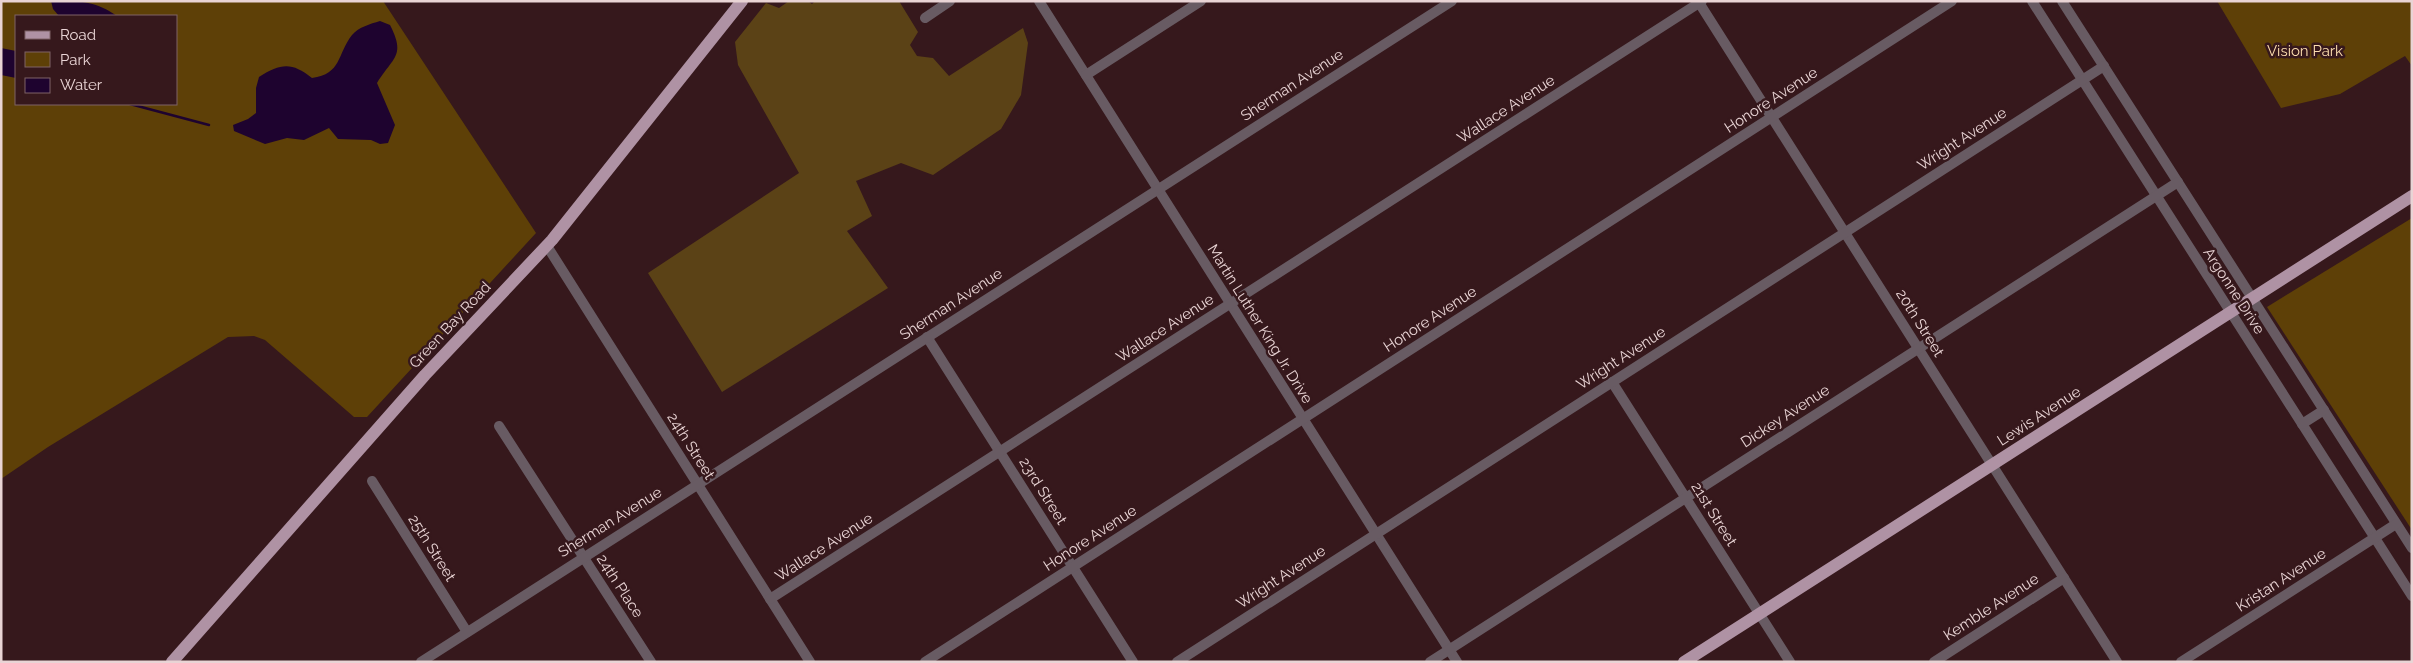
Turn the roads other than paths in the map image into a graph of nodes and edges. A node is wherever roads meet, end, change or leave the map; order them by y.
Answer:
1 (742, 1) edge
2 (950, 1) edge
3 (1039, 1) edge
4 (1201, 1) edge
5 (1452, 1) edge
6 (1952, 1) edge
7 (2032, 1) edge
8 (2062, 1) edge
9 (1700, 2) edge
10 (925, 18) dead end
11 (2104, 66) junction
12 (1086, 76) junction
13 (2082, 80) junction
14 (1772, 117) junction
15 (2178, 182) junction
16 (1158, 189) junction
17 (2156, 196) junction
18 (2412, 196) edge
19 (1844, 232) junction
20 (547, 246) junction
21 (2252, 299) junction
22 (1230, 304) junction
23 (2231, 313) junction
24 (927, 337) junction
25 (1918, 348) junction
26 (1612, 382) junction
27 (2324, 410) junction
28 (1303, 419) junction
29 (2302, 424) junction
30 (499, 426) dead end
31 (1000, 452) junction
32 (1992, 465) junction
33 (372, 481) dead end
34 (697, 484) junction
35 (1686, 497) junction
36 (2396, 524) junction
37 (1376, 534) junction
38 (2375, 538) junction
39 (2412, 548) edge
40 (583, 556) junction
41 (1073, 567) junction
42 (2064, 578) junction
43 (2412, 596) edge
44 (770, 599) junction
45 (1759, 614) junction
46 (467, 632) junction
47 (1449, 649) junction
48 (172, 662) edge
49 (421, 662) edge
50 (651, 662) edge
51 (810, 662) edge
52 (925, 662) edge
53 (1133, 662) edge
54 (1177, 662) edge
55 (1430, 662) edge
56 (1457, 662) edge
57 (1684, 662) edge
58 (1790, 662) edge
59 (1934, 662) edge
60 (2117, 662) edge
61 (2181, 662) edge

1 - 20 main road, Green Bay Road
2 - 10 street
3 - 12 street, Martin Luther King Jr. Drive
4 - 12 street
5 - 16 street, Sherman Avenue
6 - 14 street, Honore Avenue
7 - 13 street, Argonne Drive
8 - 11 street, Argonne Drive
9 - 14 street, 20th Street
9 - 22 street, Wallace Avenue
11 - 13 street, Wright Avenue
11 - 15 street, Argonne Drive
12 - 16 street, Martin Luther King Jr. Drive
13 - 17 street, Argonne Drive
13 - 19 street, Wright Avenue
14 - 19 street, 20th Street
14 - 28 street, Honore Avenue
15 - 17 street, Dickey Avenue
15 - 21 street, Argonne Drive
16 - 22 street, Martin Luther King Jr. Drive
16 - 24 street, Sherman Avenue
17 - 23 street, Argonne Drive
17 - 25 street, Dickey Avenue
18 - 21 main road, Lewis Avenue
19 - 25 street, 20th Street
19 - 26 street, Wright Avenue
20 - 34 street, 24th Street
20 - 48 main road, Green Bay Road
21 - 23 main road, Lewis Avenue
21 - 27 street, Argonne Drive
22 - 28 street, Martin Luther King Jr. Drive
22 - 31 street, Wallace Avenue
23 - 29 street, Argonne Drive
23 - 32 main road, Lewis Avenue
24 - 31 street, 23rd Street
24 - 34 street, Sherman Avenue
25 - 32 street, 20th Street
25 - 35 street, Dickey Avenue
26 - 35 street, 21st Street
26 - 37 street, Wright Avenue
27 - 29 street
27 - 36 street, Argonne Drive
28 - 37 street, Martin Luther King Jr. Drive
28 - 41 street, Honore Avenue
29 - 38 street, Argonne Drive
30 - 40 street, 24th Place
31 - 41 street, 23rd Street
31 - 44 street, Wallace Avenue
32 - 42 street, 20th Street
32 - 45 main road, Lewis Avenue
33 - 46 street, 25th Street
34 - 40 street, Sherman Avenue
34 - 44 street, 24th Street
35 - 45 street, 21st Street
35 - 47 street, Dickey Avenue
36 - 38 street, Kristan Avenue
36 - 39 street, Argonne Drive
37 - 47 street, Martin Luther King Jr. Drive
37 - 54 street, Wright Avenue
38 - 43 street, Argonne Drive
38 - 61 street, Kristan Avenue
40 - 46 street, Sherman Avenue
40 - 50 street, 24th Place
41 - 52 street, Honore Avenue
41 - 53 street, 23rd Street
42 - 59 street, Kemble Avenue
42 - 60 street, 20th Street
44 - 51 street, 24th Street
45 - 57 main road, Lewis Avenue
45 - 58 street, 21st Street
46 - 49 street, Sherman Avenue
47 - 55 street, Dickey Avenue
47 - 56 street, Martin Luther King Jr. Drive

